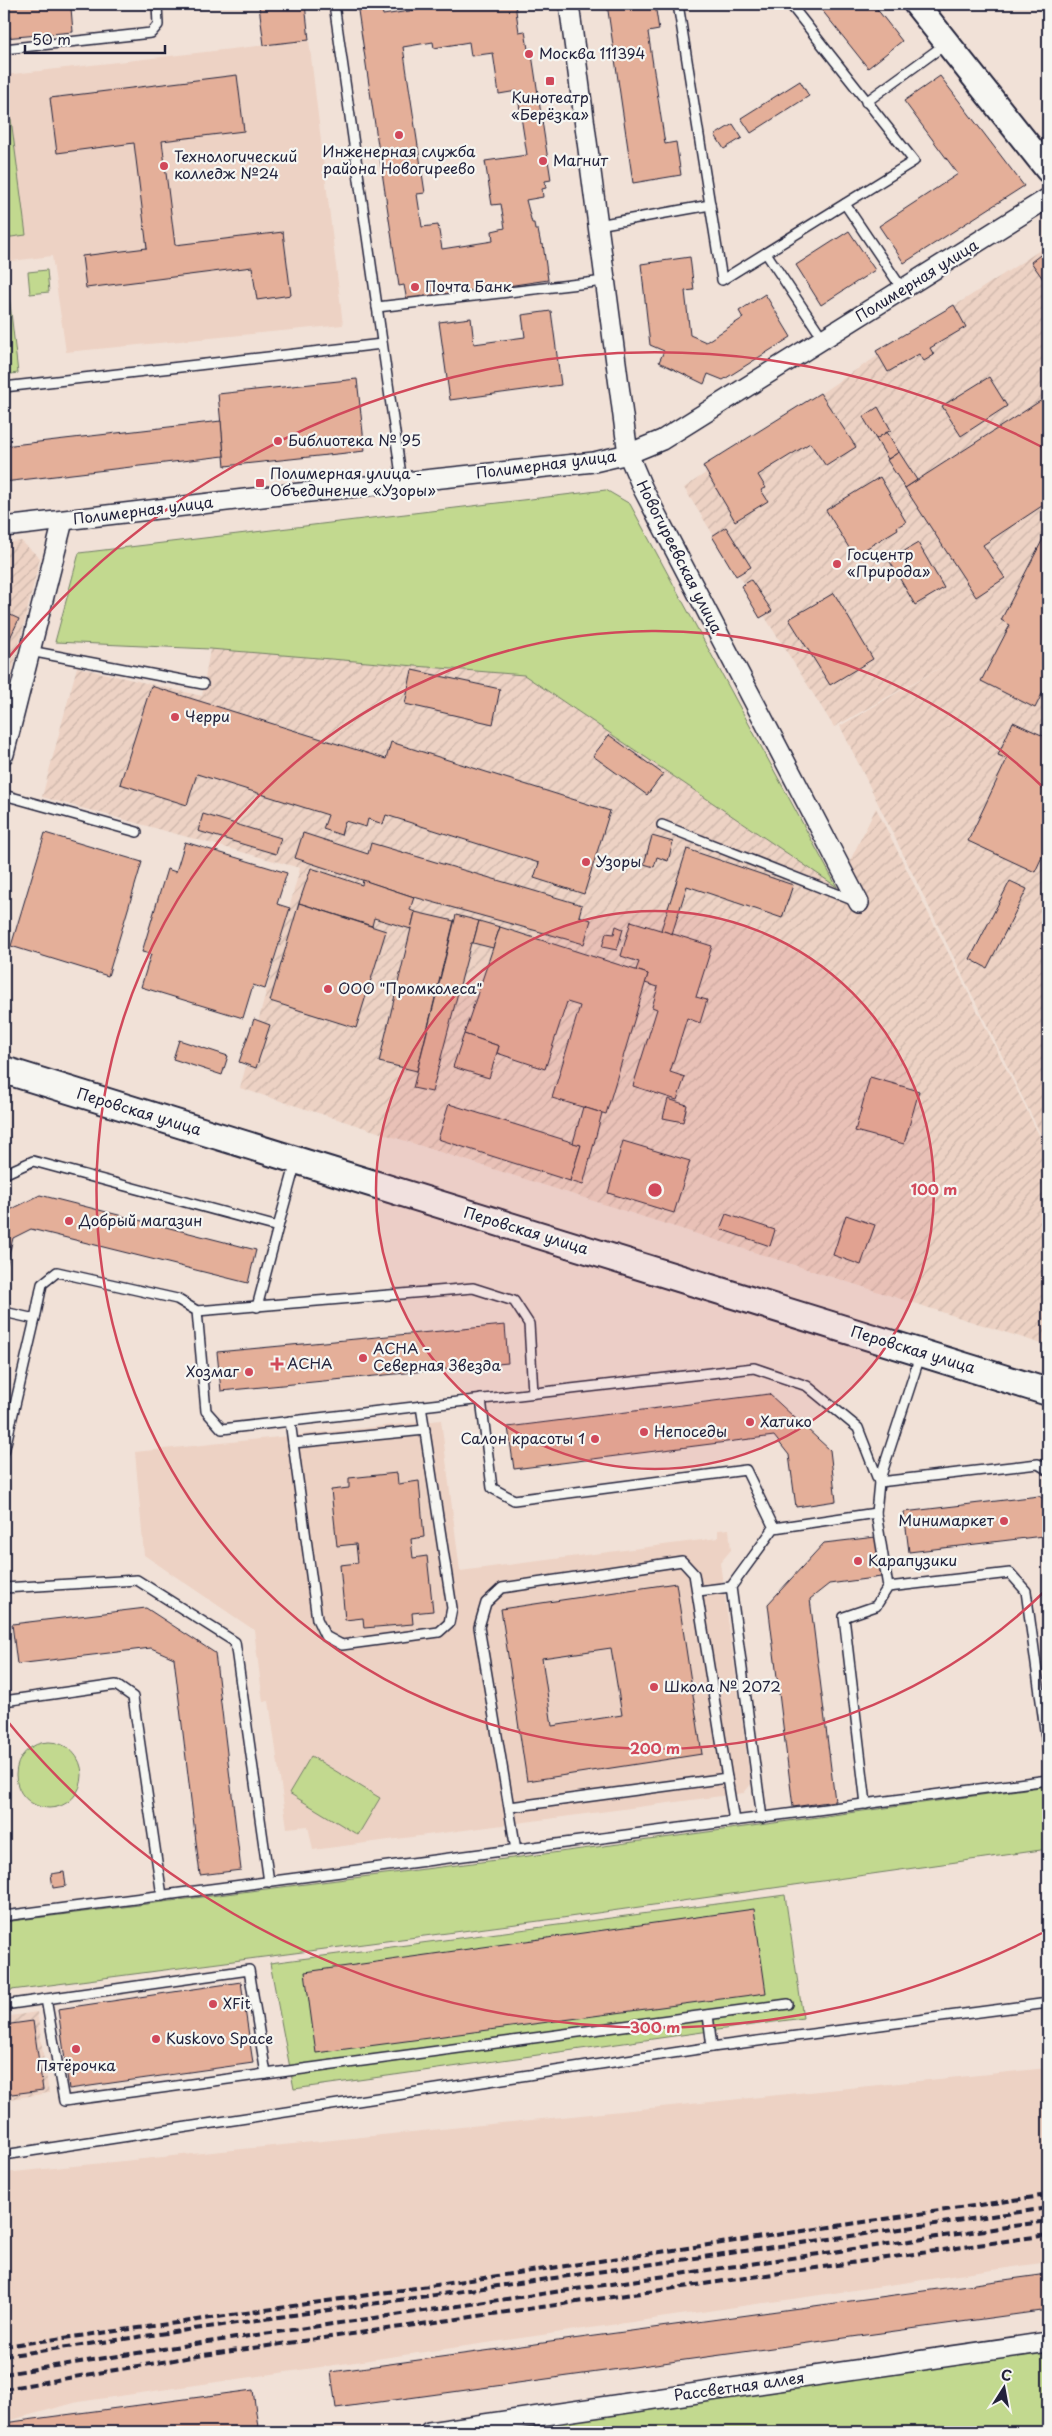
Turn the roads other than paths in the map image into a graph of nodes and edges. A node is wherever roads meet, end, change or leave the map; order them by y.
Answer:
1 (157, 4) edge
2 (334, 4) edge
3 (569, 4) edge
4 (678, 4) edge
5 (790, 4) edge
6 (916, 4) edge
7 (947, 43) junction
8 (4, 49) edge
9 (866, 102) junction
10 (1048, 170) edge
11 (1048, 198) edge
12 (846, 204) junction
13 (710, 206) junction
14 (598, 225) junction
15 (766, 253) junction
16 (605, 281) junction
17 (903, 290) junction
18 (377, 308) junction
19 (824, 340) junction
20 (382, 344) junction
21 (4, 387) edge
22 (628, 454) junction
23 (402, 482) junction
24 (63, 521) junction
25 (4, 527) edge
26 (30, 651) junction
27 (203, 684) dead end
28 (20, 690) junction
29 (4, 703) edge
30 (4, 754) edge
31 (4, 795) edge
32 (662, 825) dead end
33 (137, 832) dead end
34 (859, 903) joint
35 (4, 1070) edge
36 (297, 1161) junction
37 (4, 1174) edge
38 (278, 1227) junction
39 (257, 1306) junction
40 (197, 1311) junction
41 (4, 1312) edge
42 (35, 1319) junction
43 (921, 1353) junction
44 (1048, 1392) edge
45 (533, 1393) junction
46 (481, 1399) junction
47 (421, 1406) junction
48 (290, 1421) junction
49 (425, 1430) junction
50 (293, 1443) junction
51 (4, 1452) edge
52 (1048, 1470) edge
53 (879, 1482) junction
54 (876, 1513) junction
55 (774, 1528) junction
56 (731, 1586) junction
57 (888, 1587) junction
58 (4, 1588) edge
59 (698, 1591) junction
60 (4, 1701) edge
61 (1048, 1752) edge
62 (727, 1778) junction
63 (1048, 1780) edge
64 (866, 1804) junction
65 (510, 1807) junction
66 (762, 1818) junction
67 (734, 1821) junction
68 (516, 1850) junction
69 (270, 1882) junction
70 (162, 1896) junction
71 (4, 1916) edge
72 (46, 1999) junction
73 (1048, 2002) edge
74 (788, 2004) dead end
75 (4, 2005) edge
76 (708, 2015) junction
77 (712, 2047) junction
78 (266, 2074) junction
79 (4, 2155) edge
80 (1048, 2342) edge
81 (429, 2432) edge

1 - 8 lane
2 - 18 lane
3 - 14 street, Новогиреевская улица
4 - 13 lane
5 - 9 lane
6 - 7 street
7 - 9 lane
7 - 10 street
9 - 12 lane
11 - 17 street, Полимерная улица
12 - 15 lane
12 - 17 lane
13 - 14 lane
13 - 15 lane
14 - 16 street, Новогиреевская улица
15 - 19 lane
16 - 18 lane
16 - 22 street, Новогиреевская улица
17 - 19 street, Полимерная улица
18 - 20 lane
19 - 22 street, Полимерная улица
20 - 21 lane
20 - 23 lane
22 - 23 street, Полимерная улица
22 - 34 street, Новогиреевская улица
23 - 24 street, Полимерная улица
24 - 25 street, Полимерная улица
24 - 26 street
26 - 27 lane
26 - 28 street
28 - 29 lane
28 - 30 street
31 - 33 lane
32 - 34 lane
35 - 36 main road, Перовская улица
36 - 38 lane
36 - 43 main road, Перовская улица
37 - 38 lane
38 - 39 lane
39 - 40 lane
39 - 45 lane
40 - 42 lane
40 - 48 lane
41 - 42 lane
42 - 51 lane
43 - 44 main road, Перовская улица
43 - 53 lane
45 - 46 lane
45 - 53 lane
46 - 47 lane
46 - 55 lane
47 - 48 lane
47 - 49 lane
48 - 50 lane
49 - 50 lane
49 - 50 lane
52 - 53 lane
53 - 54 lane
54 - 55 lane
54 - 57 lane
55 - 56 lane
56 - 59 lane
56 - 66 lane
57 - 61 lane
57 - 64 lane
58 - 69 lane
59 - 62 lane
59 - 65 lane
60 - 70 lane
62 - 65 lane
62 - 67 lane
63 - 64 lane
64 - 66 lane
65 - 68 lane
66 - 67 lane
67 - 68 lane
68 - 69 lane
69 - 70 lane
70 - 71 lane
72 - 75 lane
72 - 78 lane
72 - 78 lane
73 - 77 lane
74 - 76 lane
76 - 77 lane
76 - 78 lane
77 - 79 lane
80 - 81 street, Рассветная аллея

